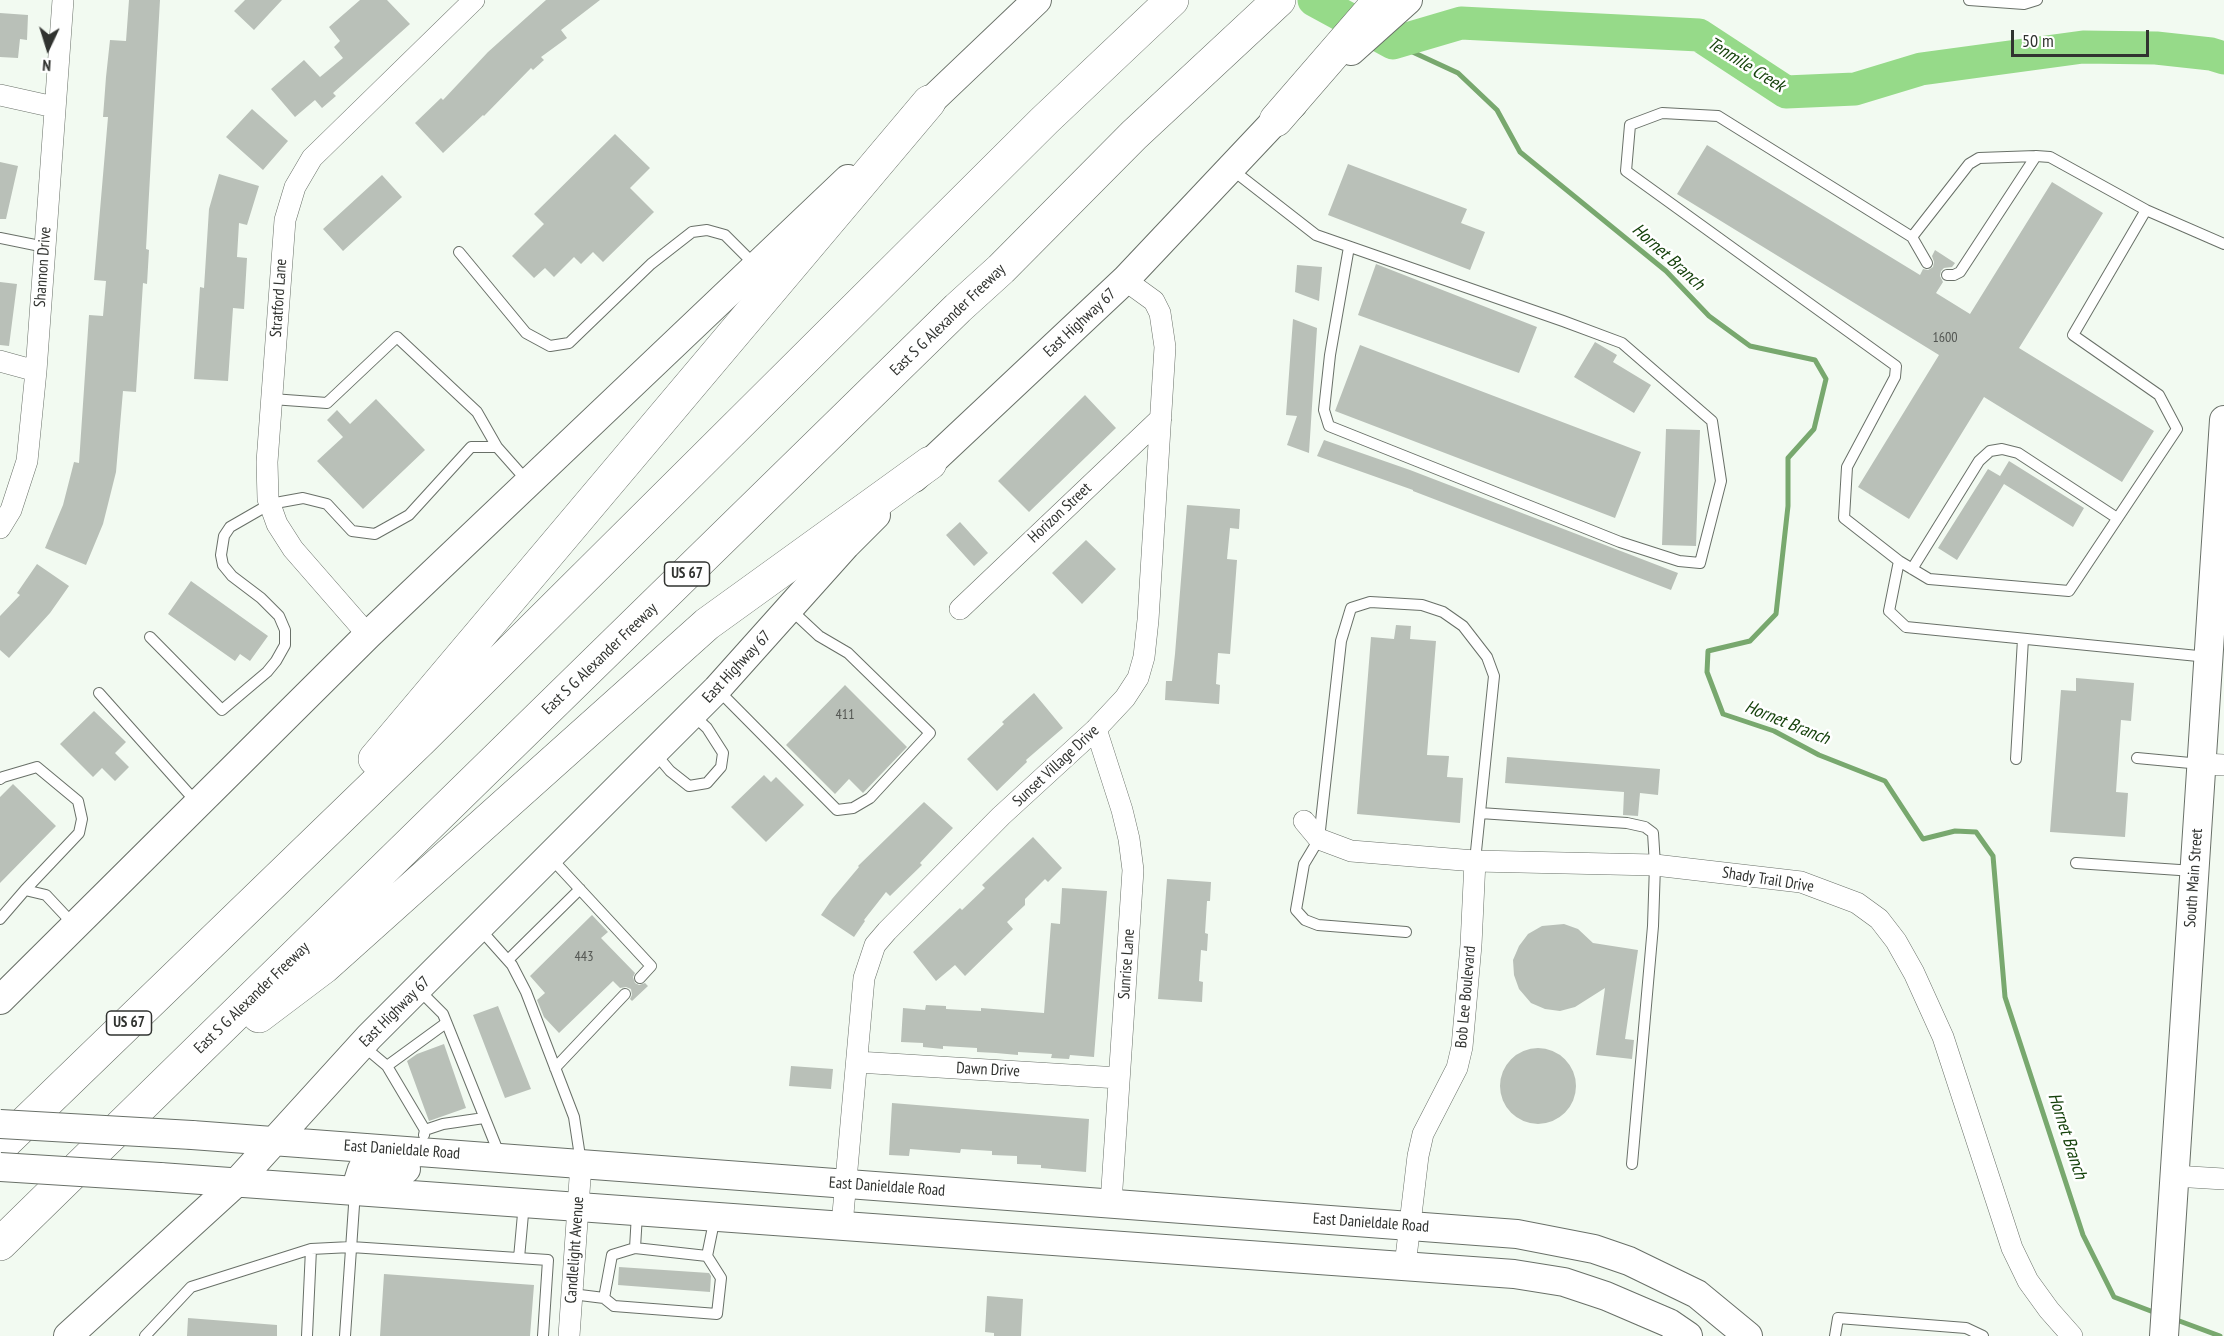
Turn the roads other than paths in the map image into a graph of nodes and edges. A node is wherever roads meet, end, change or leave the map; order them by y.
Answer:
1 (63, 0) edge
2 (1037, 0) edge
3 (1279, 0) edge
4 (1380, 0) edge
5 (1408, 0) edge
6 (1969, 0) edge
7 (2037, 0) edge
8 (464, 3) edge
9 (1165, 6) edge
10 (0, 95) edge
11 (929, 102) junction
12 (54, 107) junction
13 (1276, 120) junction
14 (2036, 156) junction
15 (1230, 168) junction
16 (2146, 210) junction
17 (1912, 237) junction
18 (0, 238) edge
19 (2224, 244) edge
20 (45, 247) junction
21 (1349, 247) junction
22 (459, 252) dead end
23 (1927, 263) dead end
24 (756, 266) junction
25 (1947, 275) dead end
26 (1125, 280) junction
27 (0, 361) edge
28 (36, 371) junction
29 (272, 399) junction
30 (1161, 418) junction
31 (2224, 420) edge
32 (496, 447) junction
33 (930, 463) junction
34 (2222, 480) edge
35 (529, 483) junction
36 (270, 504) junction
37 (5, 507) edge
38 (2117, 518) junction
39 (0, 528) edge
40 (1899, 561) junction
41 (1912, 569) junction
42 (790, 609) junction
43 (960, 609) dead end
44 (368, 635) junction
45 (150, 637) dead end
46 (2024, 639) junction
47 (2208, 657) junction
48 (717, 689) junction
49 (99, 693) dead end
50 (692, 714) junction
51 (1096, 729) junction
52 (654, 752) junction
53 (2137, 758) dead end
54 (2016, 759) dead end
55 (2213, 764) edge
56 (0, 779) edge
57 (198, 804) junction
58 (1480, 813) junction
59 (1304, 821) dead end
60 (1319, 839) junction
61 (550, 857) junction
62 (1475, 861) junction
63 (2076, 863) dead end
64 (1655, 865) junction
65 (2194, 871) junction
66 (580, 889) junction
67 (25, 890) junction
68 (257, 898) junction
69 (0, 918) edge
70 (75, 927) junction
71 (479, 927) junction
72 (1406, 932) dead end
73 (508, 960) junction
74 (640, 978) dead end
75 (418, 989) junction
76 (625, 993) dead end
77 (0, 1000) edge
78 (446, 1023) junction
79 (362, 1045) junction
80 (857, 1062) junction
81 (387, 1066) junction
82 (555, 1068) junction
83 (1119, 1078) junction
84 (152, 1096) junction
85 (484, 1118) junction
86 (0, 1124) edge
87 (276, 1141) junction
88 (423, 1141) junction
89 (0, 1147) edge
90 (496, 1157) junction
91 (581, 1164) junction
92 (1632, 1164) dead end
93 (0, 1167) edge
94 (2174, 1176) junction
95 (2224, 1179) edge
96 (237, 1182) junction
97 (845, 1184) junction
98 (355, 1191) junction
99 (976, 1193) junction
100 (524, 1203) junction
101 (1110, 1203) junction
102 (578, 1207) junction
103 (637, 1211) junction
104 (715, 1217) junction
105 (842, 1226) junction
106 (1410, 1226) junction
107 (972, 1235) junction
108 (0, 1244) edge
109 (351, 1247) junction
110 (635, 1248) junction
111 (311, 1249) junction
112 (707, 1256) junction
113 (519, 1258) junction
114 (1405, 1266) junction
115 (572, 1294) junction
116 (604, 1298) junction
117 (1946, 1331) edge
118 (73, 1335) edge
119 (145, 1336) edge
120 (307, 1336) edge
121 (345, 1336) edge
122 (543, 1336) edge
123 (569, 1336) edge
124 (1688, 1336) edge
125 (1748, 1336) edge
126 (1835, 1336) edge
127 (1983, 1336) edge
128 (2072, 1336) edge
129 (2164, 1336) edge

1 - 12 street, Shannon Drive
2 - 11 main road
3 - 84 highway, East S G Alexander Freeway / US 67
4 - 13 highway
5 - 13 main road, East Highway 67
6 - 7 lane
8 - 29 street, Stratford Lane
9 - 68 highway, US 67
10 - 12 street
11 - 24 main road
11 - 68 highway
12 - 20 street, Shannon Drive
13 - 15 main road, East Highway 67
14 - 16 lane
14 - 17 lane
14 - 25 lane
15 - 21 lane
15 - 26 main road, East Highway 67
16 - 19 lane
16 - 38 lane
17 - 23 lane
17 - 40 lane
18 - 20 lane
20 - 28 street, Shannon Drive
21 - 21 lane
22 - 24 lane
24 - 35 main road
26 - 30 street, Sunset Village Drive
26 - 33 main road, East Highway 67
27 - 28 street
28 - 37 street, Shannon Drive
29 - 32 lane
29 - 36 street, Stratford Lane
30 - 43 street, Horizon Street
30 - 51 street, Sunset Village Drive
31 - 34 main road, South Main Street
32 - 35 lane
32 - 36 lane
33 - 42 main road, East Highway 67
33 - 84 highway
34 - 47 main road, South Main Street
35 - 44 main road
36 - 44 street, Stratford Lane
36 - 45 lane
37 - 39 street, Shannon Drive
38 - 41 lane
38 - 41 lane
40 - 41 lane
40 - 46 lane
42 - 48 main road, East Highway 67
42 - 48 lane
44 - 57 main road
46 - 47 lane
46 - 54 lane
47 - 55 main road, South Main Street
48 - 50 main road, East Highway 67
49 - 57 lane
50 - 52 main road, East Highway 67
50 - 52 lane
51 - 80 street, Sunset Village Drive
51 - 83 street, Sunrise Lane
52 - 61 main road, East Highway 67
53 - 55 lane
55 - 65 main road, South Main Street
56 - 67 lane
57 - 70 main road
58 - 60 lane
58 - 62 lane
58 - 64 lane
59 - 60 street, Shady Trail Drive
60 - 62 street, Shady Trail Drive
60 - 72 lane
61 - 66 lane
61 - 71 main road, East Highway 67
62 - 64 street, Shady Trail Drive
62 - 106 street, Bob Lee Boulevard
63 - 65 lane
64 - 92 lane
64 - 128 street, Shady Trail Drive
65 - 94 main road, South Main Street
66 - 73 lane
66 - 74 lane
67 - 69 lane
67 - 70 lane
68 - 89 highway, US 67
70 - 77 main road
71 - 73 lane
71 - 75 main road, East Highway 67
73 - 82 lane
75 - 78 lane
75 - 79 main road, East Highway 67
76 - 82 lane
78 - 81 lane
78 - 85 lane
79 - 81 lane
79 - 87 main road, East Highway 67
80 - 83 street, Dawn Drive
80 - 97 street, Sunset Village Drive
81 - 88 lane
82 - 91 lane
83 - 101 street, Sunrise Lane
84 - 108 highway, East S G Alexander Freeway / US 67
85 - 88 lane
85 - 90 lane
86 - 87 main road, East Danieldale Road, bridge
87 - 88 main road, East Danieldale Road
87 - 96 main road, East Highway 67
88 - 90 main road, East Danieldale Road
90 - 91 main road, East Danieldale Road
90 - 98 main road
91 - 97 main road, East Danieldale Road
91 - 102 street, Candlelight Avenue
93 - 96 main road, bridge
94 - 95 street
94 - 129 main road, South Main Street
96 - 98 main road
96 - 118 main road, East Highway 67
97 - 99 main road, East Danieldale Road
97 - 105 street, Sunset Village Drive
98 - 100 main road
98 - 109 lane
99 - 101 main road, East Danieldale Road
99 - 107 main road
100 - 102 main road
100 - 113 lane
101 - 106 main road, East Danieldale Road
102 - 103 main road
102 - 115 street, Candlelight Avenue
103 - 104 main road
103 - 110 lane
104 - 105 main road
104 - 112 lane
105 - 107 main road
106 - 114 street, Bob Lee Boulevard
106 - 125 main road, East Danieldale Road
107 - 114 main road
109 - 111 lane
109 - 113 lane
109 - 121 lane
110 - 112 lane
110 - 116 lane
111 - 119 lane
111 - 120 lane
112 - 116 lane
113 - 122 lane
114 - 124 main road
115 - 116 lane
115 - 123 street, Candlelight Avenue
117 - 126 lane
117 - 127 lane

